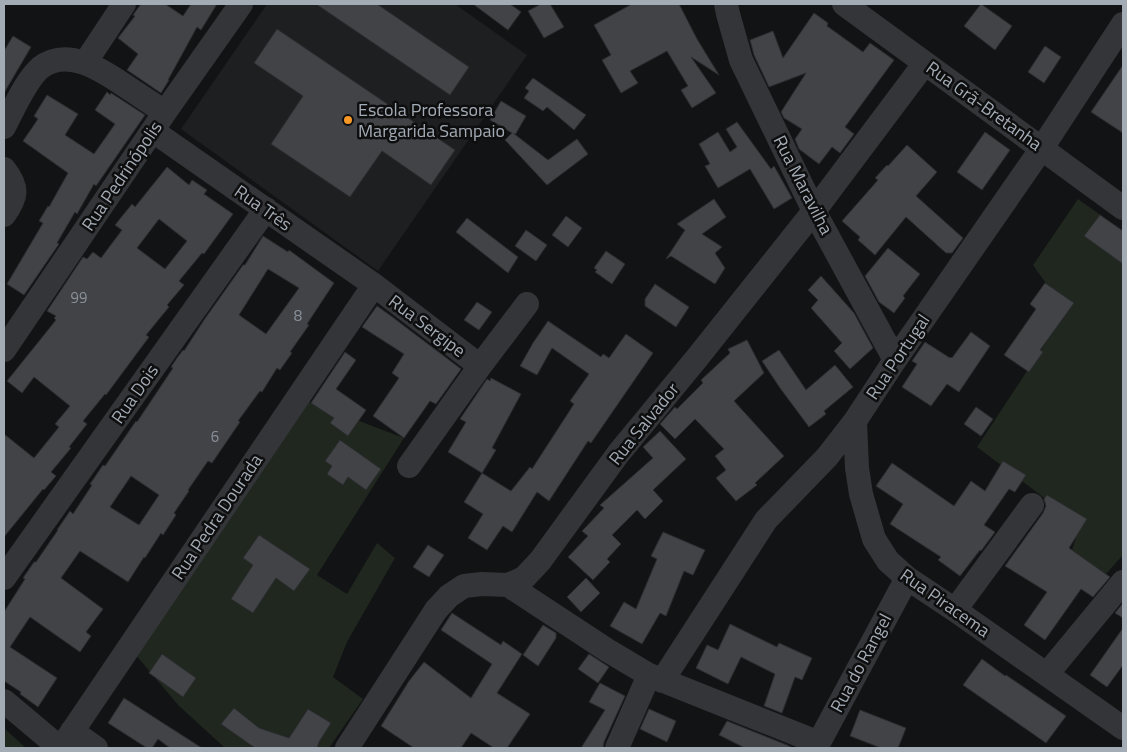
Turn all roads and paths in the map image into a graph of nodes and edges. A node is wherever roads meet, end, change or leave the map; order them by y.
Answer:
1 (124, 4) edge
2 (241, 4) edge
3 (726, 4) edge
4 (844, 4) edge
5 (1123, 24) edge
6 (85, 63) junction
7 (925, 63) junction
8 (159, 122) junction
9 (4, 127) edge
10 (1042, 148) junction
11 (4, 169) edge
12 (1123, 208) edge
13 (266, 209) junction
14 (814, 211) junction
15 (4, 215) edge
16 (374, 285) junction
17 (527, 304) dead end
18 (11, 323) edge
19 (4, 350) edge
20 (895, 360) junction
21 (480, 366) junction
22 (855, 421) junction
23 (409, 466) dead end
24 (1032, 505) dead end
25 (4, 578) edge
26 (907, 578) junction
27 (1123, 582) edge
28 (508, 585) junction
29 (955, 610) junction
30 (1047, 674) junction
31 (655, 678) junction
32 (4, 701) edge
33 (1123, 728) edge
34 (64, 743) edge
35 (818, 746) edge
36 (96, 748) edge
37 (348, 748) edge
38 (617, 748) edge

1 - 6 street
2 - 8 street, Rua Pedrinópolis
3 - 14 street, Rua Maravilha
4 - 7 street, Rua Grã-Bretanha
5 - 10 street, Rua Portugal
6 - 8 street, Rua Três
6 - 9 street, Rua Três
7 - 10 street, Rua Grã-Bretanha
7 - 14 street, Rua Salvador
8 - 13 street, Rua Três
8 - 18 street, Rua Pedrinópolis
10 - 12 street, Rua Grã-Bretanha
10 - 20 street, Rua Portugal
11 - 15 street
13 - 16 street, Rua Três
13 - 25 street, Rua Dois
14 - 20 street, Rua Maravilha
14 - 28 street, Rua Salvador
16 - 21 street, Rua Sergipe
16 - 34 street, Rua Pedra Dourada
17 - 21 street, Rua Sergipe
18 - 19 street, Rua Pedrinópolis
20 - 22 street, Rua Portugal
21 - 23 street, Rua Sergipe
22 - 26 street, Rua Piracema
22 - 31 street, Rua Portugal
24 - 29 street
26 - 29 street, Rua Piracema
26 - 35 street, Rua do Rangel
27 - 30 street
28 - 31 street
28 - 37 street
29 - 30 street, Rua Piracema
30 - 33 street, Rua Piracema
31 - 35 street
31 - 38 street, Rua Portugal
32 - 34 street
34 - 36 street

